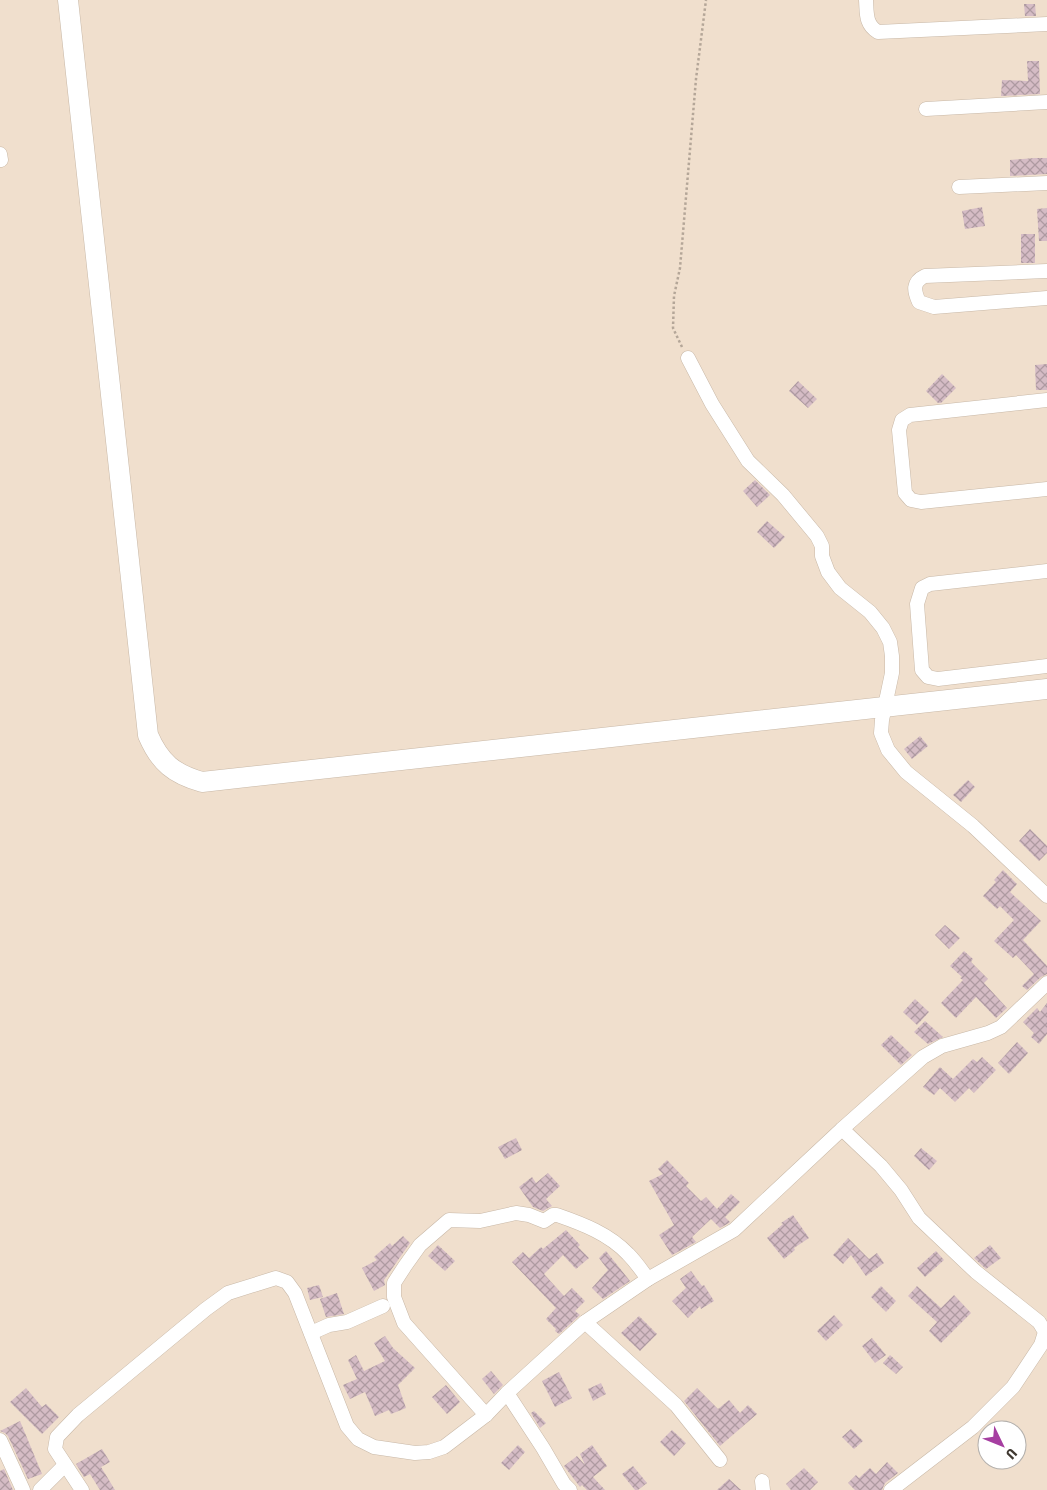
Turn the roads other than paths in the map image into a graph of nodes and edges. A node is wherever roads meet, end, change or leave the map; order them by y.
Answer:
1 (68, 0) edge
2 (866, 0) edge
3 (1047, 24) edge
4 (1047, 102) edge
5 (926, 109) dead end
6 (1047, 184) edge
7 (959, 186) dead end
8 (1047, 270) edge
9 (1047, 298) edge
10 (688, 358) road end
11 (1047, 400) edge
12 (1047, 489) edge
13 (1047, 571) edge
14 (1047, 666) edge
15 (1047, 688) edge
16 (885, 708) junction
17 (1047, 896) edge
18 (1047, 983) edge
19 (842, 1129) junction
20 (648, 1279) junction
21 (383, 1306) dead end
22 (585, 1322) junction
23 (311, 1333) junction
24 (1046, 1333) edge
25 (507, 1394) junction
26 (486, 1415) junction
27 (0, 1440) edge
28 (720, 1460) dead end
29 (65, 1465) junction
30 (23, 1490) edge
31 (40, 1490) edge
32 (82, 1490) edge
33 (570, 1490) edge
34 (891, 1490) edge

1 - 16 street
2 - 3 street
4 - 5 street
6 - 7 street
8 - 9 street
10 - 16 street
11 - 12 street
13 - 14 street
15 - 16 street
16 - 17 street
18 - 19 street
19 - 20 street
19 - 24 street
20 - 22 street
20 - 26 street
21 - 23 street
22 - 25 street
22 - 28 street
23 - 26 street
23 - 29 street
24 - 34 street
25 - 26 street
25 - 33 street
27 - 30 street
29 - 31 street
29 - 32 street

